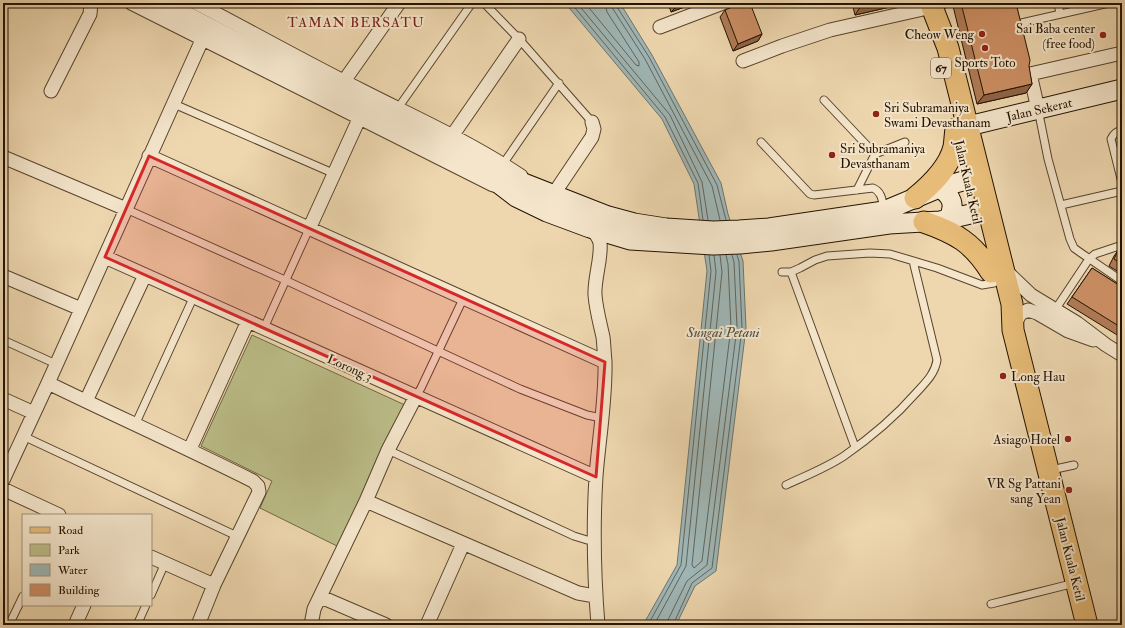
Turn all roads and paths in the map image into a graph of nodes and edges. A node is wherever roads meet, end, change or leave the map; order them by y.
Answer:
1 (103, 3) edge
2 (131, 3) edge
3 (161, 3) edge
4 (196, 3) edge
5 (400, 3) edge
6 (472, 3) edge
7 (484, 3) edge
8 (723, 3) edge
9 (1058, 3) edge
10 (1109, 3) edge
11 (938, 4) edge
12 (90, 8) edge
13 (1060, 14) junction
14 (1017, 24) edge
15 (660, 27) dead end
16 (202, 40) junction
17 (520, 40) junction
18 (1122, 53) edge
19 (743, 61) dead end
20 (344, 81) junction
21 (559, 83) junction
22 (1122, 89) edge
23 (51, 91) dead end
24 (824, 100) dead end
25 (174, 104) junction
26 (398, 108) junction
27 (1038, 109) junction
28 (359, 119) junction
29 (592, 122) joint
30 (962, 127) junction
31 (1122, 130) edge
32 (452, 136) junction
33 (761, 142) dead end
34 (905, 142) dead end
35 (875, 154) junction
36 (149, 156) junction
37 (3, 157) edge
38 (470, 162) junction
39 (503, 164) junction
40 (335, 174) junction
41 (974, 178) junction
42 (1122, 183) edge
43 (939, 188) junction
44 (857, 190) junction
45 (1122, 191) edge
46 (544, 192) junction
47 (516, 197) junction
48 (915, 198) junction
49 (1061, 205) junction
50 (126, 210) junction
51 (884, 211) junction
52 (982, 212) junction
53 (948, 219) junction
54 (924, 222) junction
55 (838, 225) junction
56 (309, 229) junction
57 (666, 235) junction
58 (595, 236) junction
59 (1122, 246) edge
60 (105, 257) junction
61 (1089, 259) junction
62 (913, 261) junction
63 (782, 272) dead end
64 (791, 272) junction
65 (145, 275) junction
66 (996, 275) junction
67 (3, 276) edge
68 (285, 280) junction
69 (1122, 281) edge
70 (194, 296) junction
71 (463, 299) junction
72 (81, 309) junction
73 (1055, 310) junction
74 (248, 321) junction
75 (264, 328) junction
76 (1013, 330) junction
77 (3, 340) edge
78 (1106, 345) junction
79 (438, 350) junction
80 (1122, 355) edge
81 (605, 362) junction
82 (56, 364) junction
83 (48, 382) junction
84 (416, 396) junction
85 (3, 399) edge
86 (86, 402) junction
87 (34, 413) junction
88 (602, 418) junction
89 (135, 424) junction
90 (23, 436) junction
91 (855, 448) junction
92 (190, 449) junction
93 (388, 450) junction
94 (1074, 465) dead end
95 (1049, 471) junction
96 (596, 477) junction
97 (3, 480) edge
98 (786, 486) dead end
99 (3, 489) edge
100 (366, 501) junction
101 (57, 514) edge
102 (238, 537) junction
103 (594, 540) junction
104 (463, 544) junction
105 (152, 557) edge
106 (165, 563) junction
107 (1077, 583) junction
108 (214, 585) junction
109 (152, 593) edge
110 (595, 596) junction
111 (321, 597) junction
112 (22, 598) edge
113 (991, 604) dead end
114 (84, 606) edge
115 (146, 606) edge
116 (9, 625) edge
117 (75, 625) edge
118 (137, 625) edge
119 (198, 625) edge
120 (311, 625) edge
121 (386, 625) edge
122 (428, 625) edge
123 (598, 625) edge
124 (1087, 625) edge

1 - 12 street
2 - 16 street
3 - 38 street
4 - 20 street
5 - 20 street
6 - 26 lane
7 - 17 lane
8 - 15 street
9 - 13 lane
10 - 13 lane
11 - 19 street
11 - 30 main road, Jalan Kuala Ketil / 67
12 - 23 street
13 - 14 lane
16 - 25 street
16 - 28 street
17 - 21 lane
17 - 32 street
18 - 27 street
20 - 26 street
21 - 29 lane
21 - 39 lane
22 - 27 street, Jalan Sekerat
24 - 35 lane
25 - 36 street
25 - 40 lane
26 - 32 street
27 - 30 street, Jalan Sekerat
27 - 49 lane
28 - 40 street
28 - 47 street
29 - 46 street
30 - 41 main road, Jalan Kuala Ketil / 67
30 - 48 main road
31 - 42 lane
32 - 39 street
33 - 44 lane
34 - 35 lane
35 - 44 lane
36 - 50 street
36 - 56 street
37 - 50 street
38 - 46 street
38 - 47 street
39 - 46 street
40 - 56 street
41 - 43 street
41 - 52 main road, Jalan Kuala Ketil / 67
43 - 48 street
43 - 53 street
44 - 51 lane
45 - 49 lane
46 - 57 street
47 - 58 street
48 - 51 street
49 - 61 lane
50 - 60 street
50 - 68 lane
51 - 55 street
52 - 53 street
52 - 66 main road, Jalan Kuala Ketil / 67
53 - 54 street
54 - 55 street
54 - 66 main road
55 - 57 street
56 - 68 lane
56 - 71 street
57 - 58 street
58 - 81 street
59 - 61 lane
60 - 65 street, Lorong 3
60 - 72 street
61 - 69 lane
61 - 73 lane
62 - 64 lane
62 - 66 lane
62 - 91 lane
63 - 64 lane
64 - 91 lane
65 - 70 street, Lorong 3
65 - 86 street
66 - 73 street
66 - 76 main road, Jalan Kuala Ketil / 67
67 - 72 street
68 - 75 lane
68 - 79 lane
70 - 74 street, Lorong 3
70 - 89 lane
71 - 79 lane
71 - 81 street
72 - 82 street
73 - 78 street
74 - 75 street, Lorong 3
74 - 92 street
75 - 84 street, Lorong 3
76 - 78 street
76 - 95 main road, Jalan Kuala Ketil / 67
77 - 82 lane
78 - 80 street
79 - 84 lane
79 - 88 lane
81 - 88 street
82 - 83 street
83 - 86 street
83 - 87 street
84 - 93 street
84 - 96 street, Lorong 3
85 - 87 street
86 - 89 street
87 - 90 street
88 - 96 street
89 - 92 street
90 - 97 street
90 - 102 lane
91 - 98 lane
92 - 102 street
93 - 100 street
93 - 103 lane
94 - 95 lane
95 - 107 main road, Jalan Kuala Ketil / 67
96 - 103 street
99 - 101 street
100 - 104 street
100 - 111 street
102 - 108 street
103 - 110 street
104 - 110 street
104 - 122 street
105 - 106 street
106 - 108 street
106 - 109 lane
107 - 113 lane
107 - 124 main road, Jalan Kuala Ketil / 67
108 - 119 street
110 - 123 street
111 - 120 street
111 - 121 street
112 - 116 lane
114 - 117 street
115 - 118 lane

